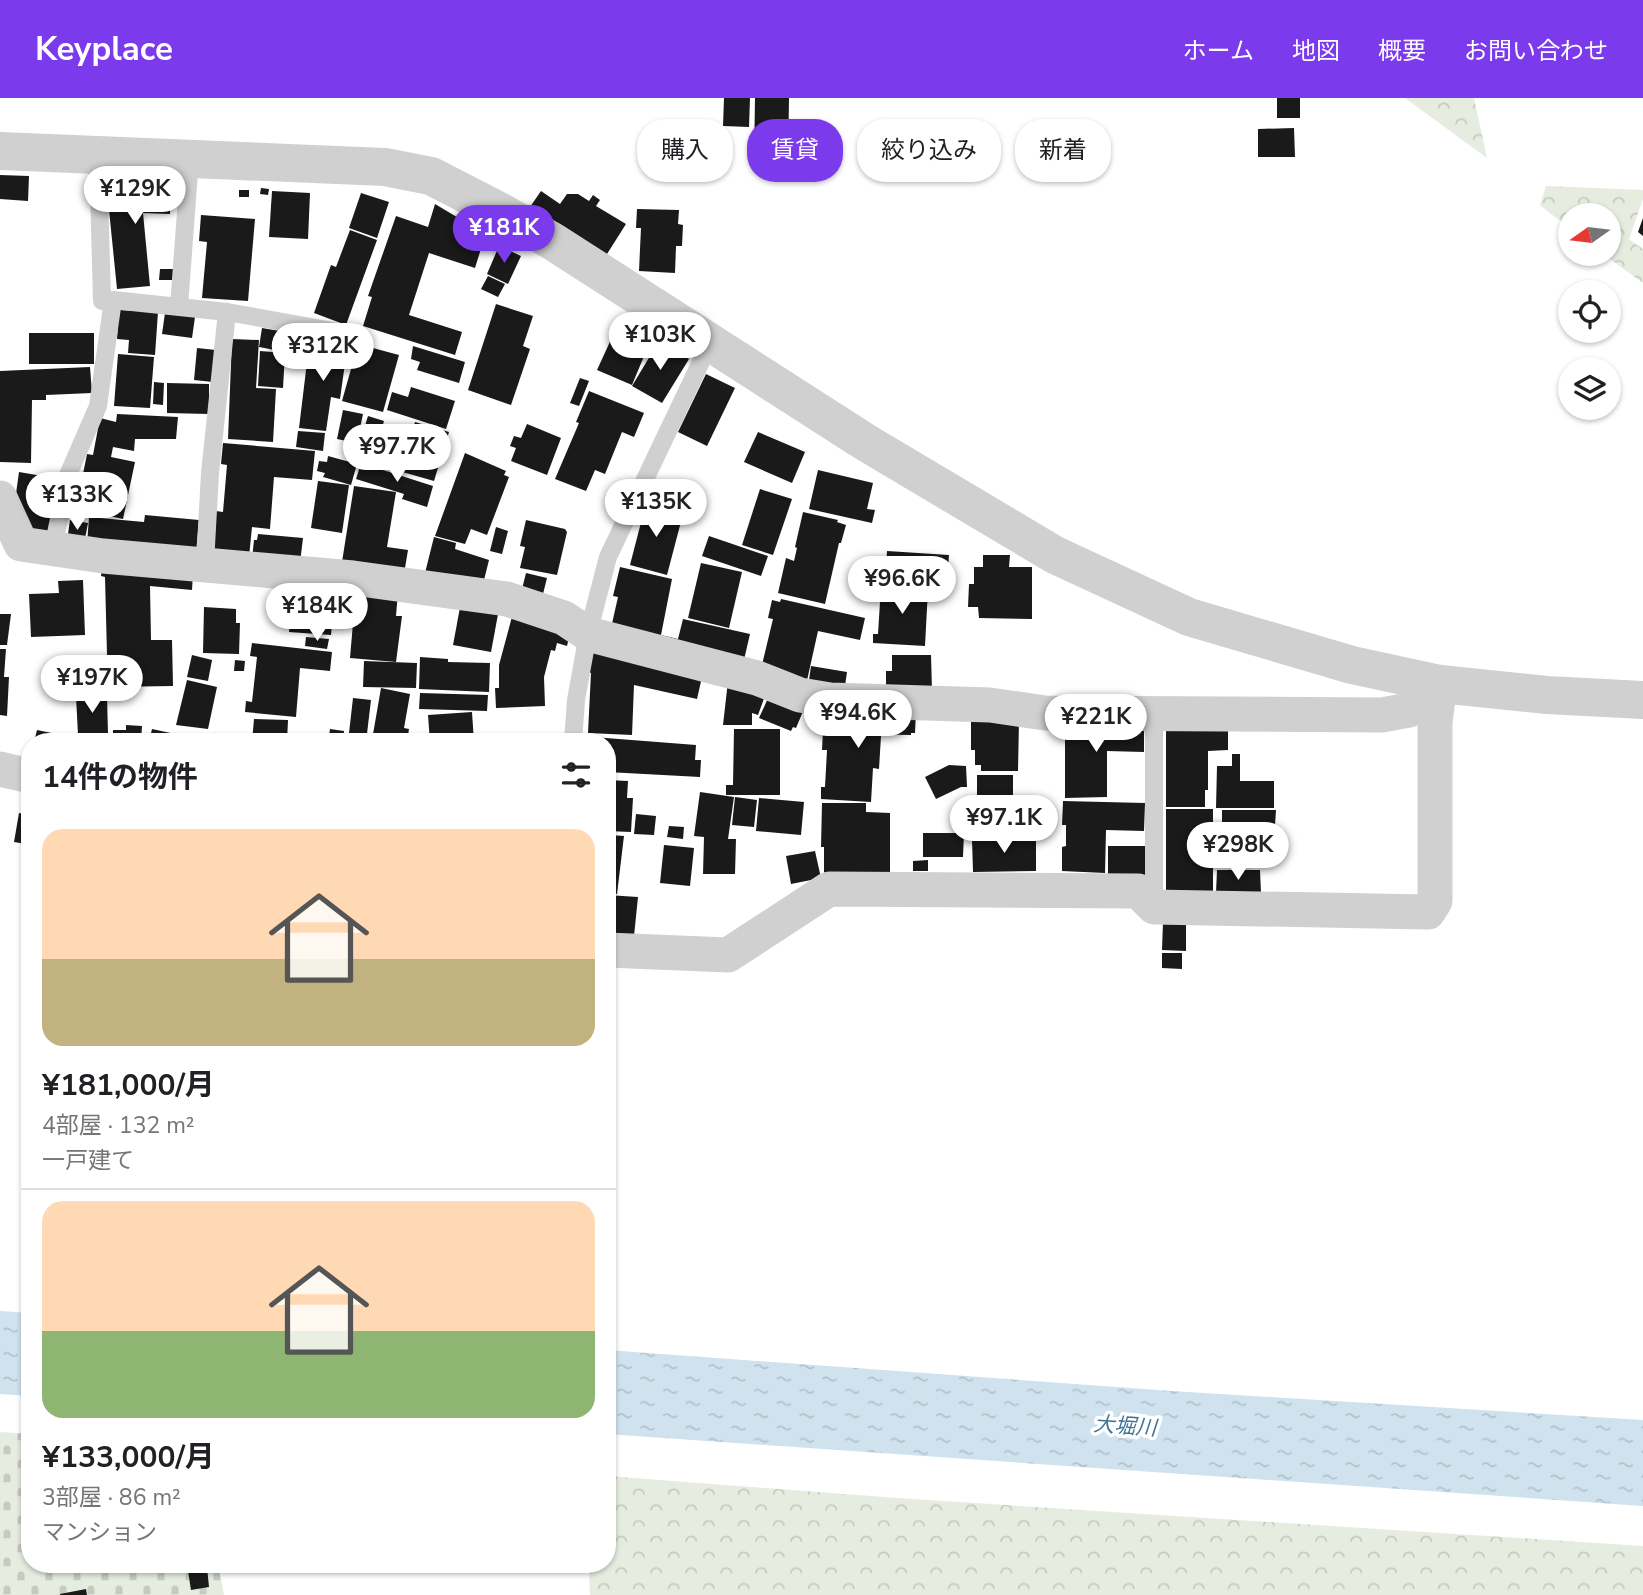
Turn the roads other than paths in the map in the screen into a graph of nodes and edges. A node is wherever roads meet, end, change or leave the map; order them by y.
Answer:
1 (0, 151) edge
2 (98, 155) junction
3 (190, 159) junction
4 (102, 301) dead end
5 (179, 306) junction
6 (227, 312) junction
7 (344, 333) dead end
8 (710, 343) junction
9 (0, 498) edge
10 (53, 548) junction
11 (205, 564) junction
12 (588, 634) junction
13 (1440, 684) junction
14 (1643, 700) edge
15 (1154, 713) junction
16 (574, 733) edge
17 (0, 769) edge
18 (21, 774) edge
19 (1154, 907) junction
20 (616, 950) edge

1 - 2 street
2 - 3 street
2 - 4 lane
3 - 5 lane
3 - 8 street
5 - 6 lane
5 - 10 lane
6 - 7 lane
6 - 11 lane
8 - 12 lane
8 - 13 street
9 - 10 street
10 - 11 street
11 - 12 street
12 - 15 street
12 - 16 lane
13 - 14 street
13 - 15 street
13 - 19 street
15 - 19 lane
17 - 18 street
19 - 20 street

